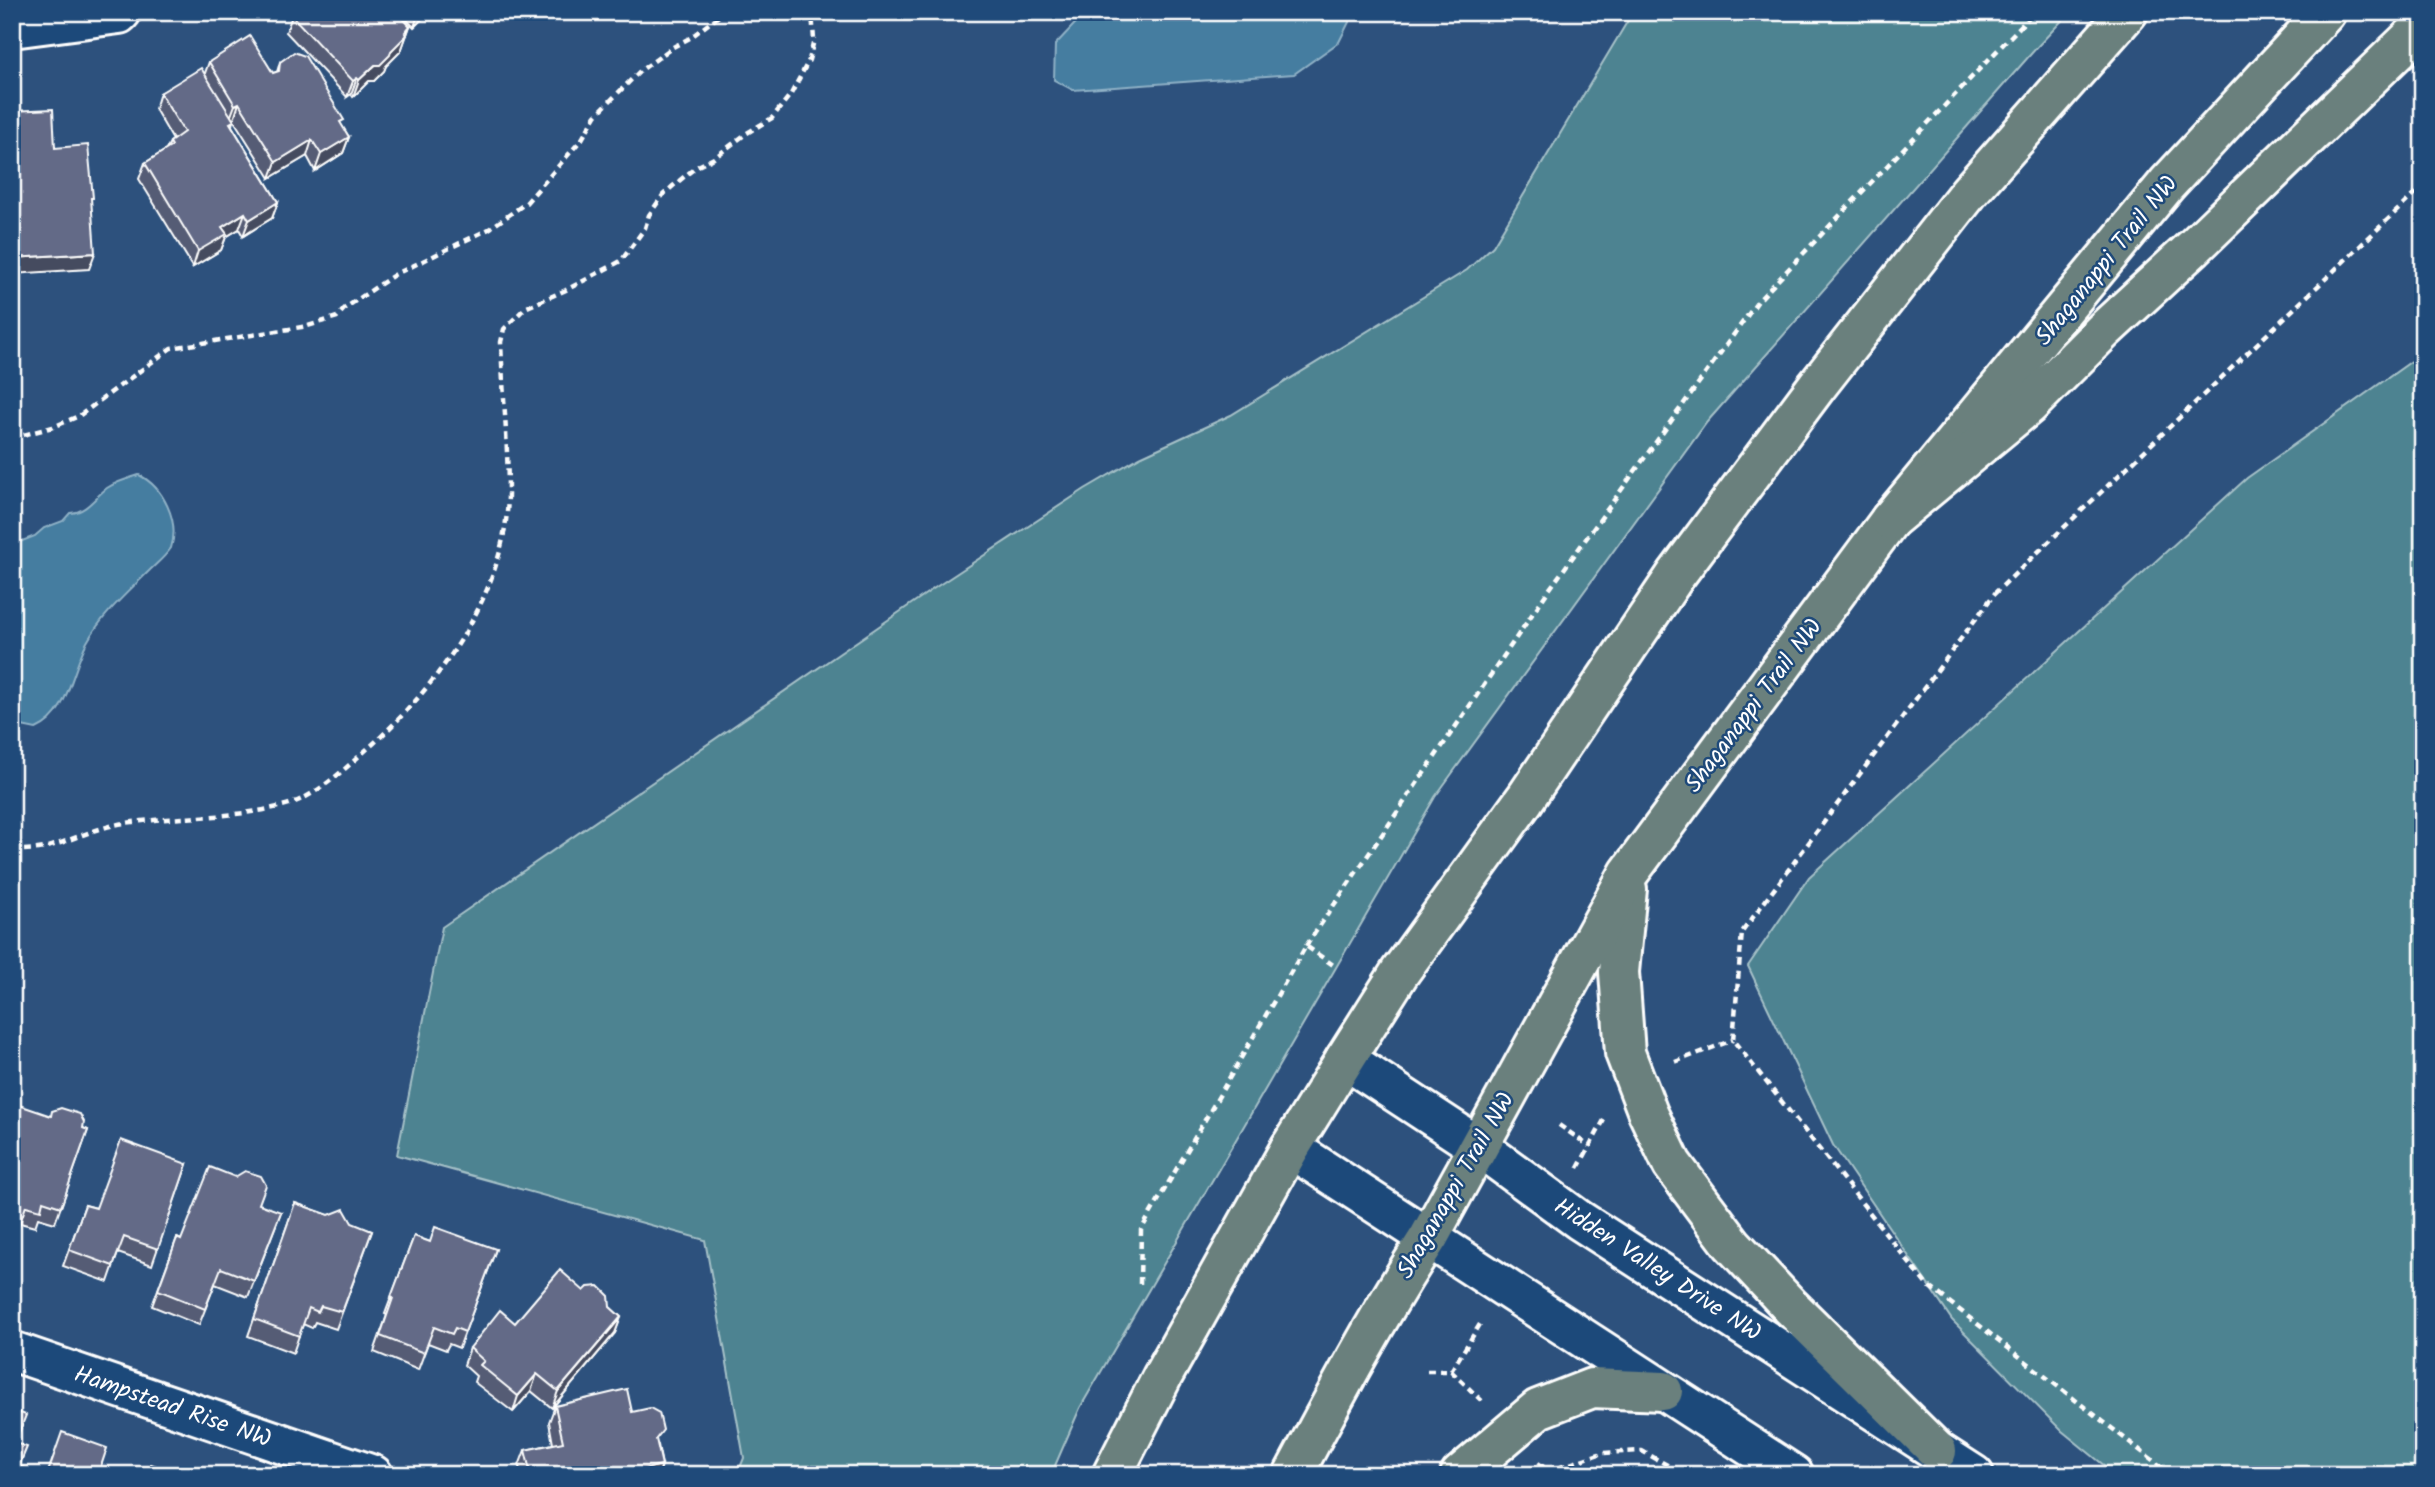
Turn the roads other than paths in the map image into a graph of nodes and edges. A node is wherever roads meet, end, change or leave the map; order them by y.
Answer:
1 (121, 12) edge
2 (2129, 12) edge
3 (2326, 12) edge
4 (2423, 26) edge
5 (12, 28) edge
6 (1890, 520) junction
7 (1629, 873) junction
8 (1345, 1059) junction
9 (1479, 1147) junction
10 (1290, 1148) junction
11 (1429, 1237) junction
12 (12, 1351) edge
13 (1663, 1391) junction
14 (1937, 1451) junction
15 (373, 1475) edge
16 (1112, 1475) edge
17 (1293, 1475) edge
18 (1460, 1475) edge
19 (1794, 1475) edge
20 (1974, 1475) edge

1 - 5 street
2 - 8 main road
3 - 6 main road, Shaganappi Trail NW
4 - 6 main road
6 - 7 main road, Shaganappi Trail NW
7 - 9 main road, Shaganappi Trail NW
7 - 14 main road
8 - 9 street, Hidden Valley Drive NW
8 - 10 main road
9 - 11 main road, Shaganappi Trail NW
9 - 14 street, Hidden Valley Drive NW
10 - 11 street
10 - 16 main road
11 - 13 street
11 - 17 main road, Shaganappi Trail NW
12 - 15 street, Hampstead Rise NW
13 - 18 main road
13 - 19 street
14 - 20 street, Hidden Valley Drive NW

